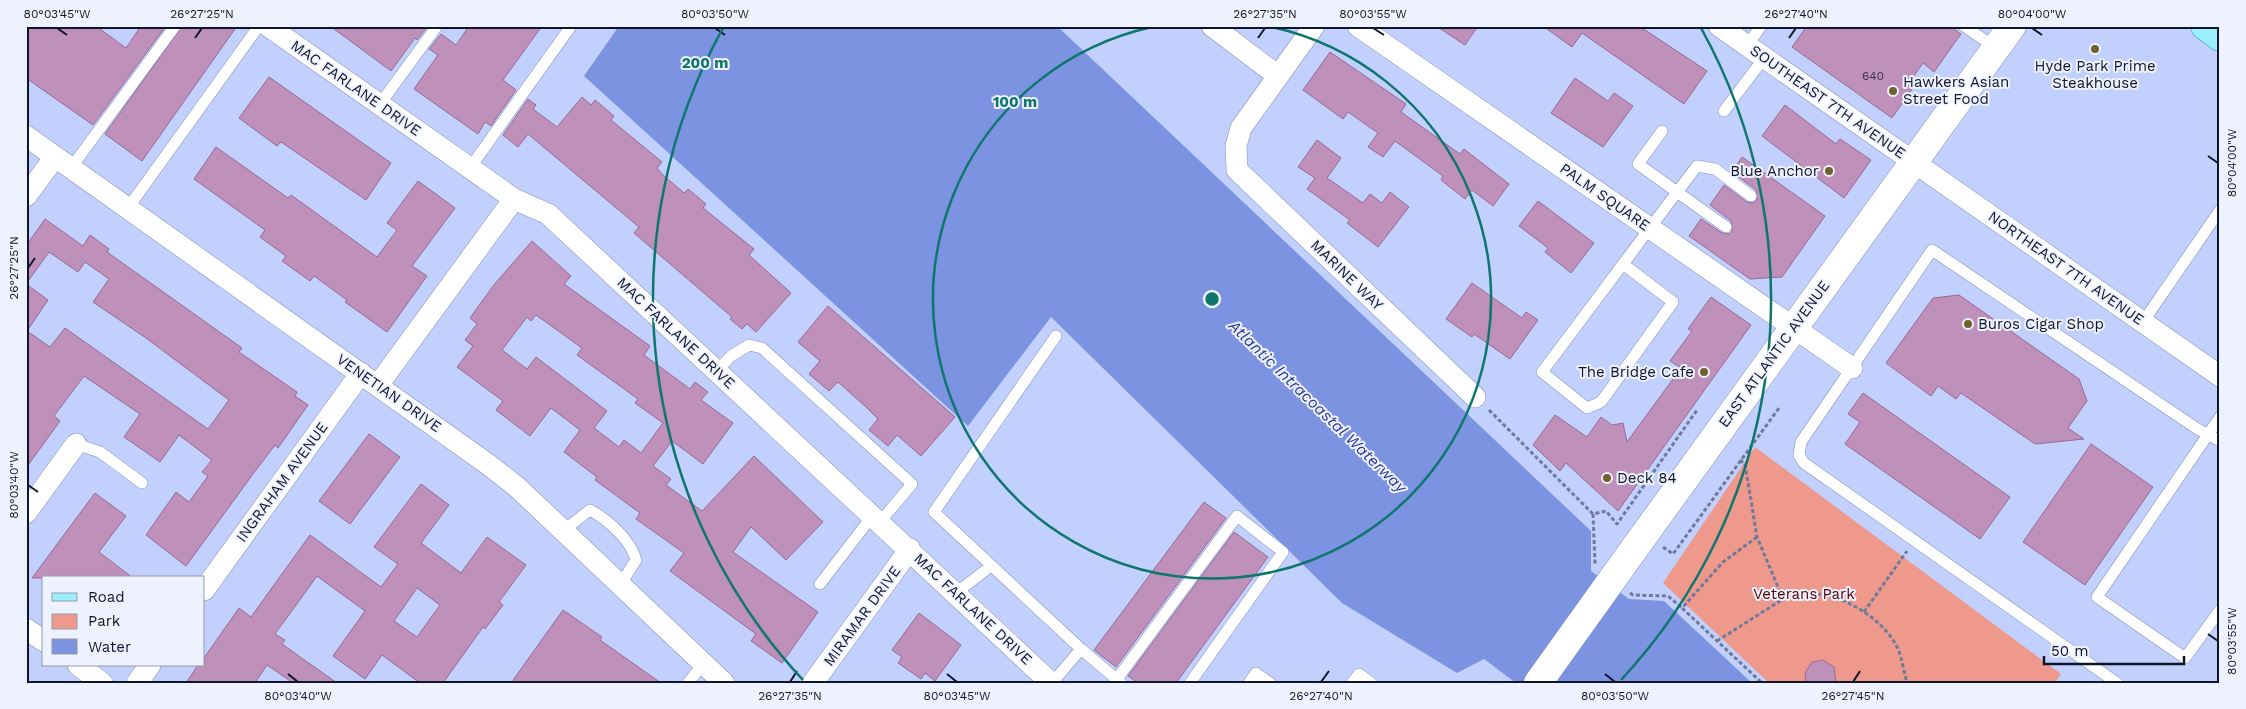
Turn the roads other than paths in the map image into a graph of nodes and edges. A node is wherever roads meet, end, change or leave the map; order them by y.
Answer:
1 (175, 26) edge
2 (259, 26) edge
3 (268, 26) edge
4 (437, 26) edge
5 (571, 26) edge
6 (1212, 26) edge
7 (1314, 26) edge
8 (1358, 26) edge
9 (1719, 26) edge
10 (1761, 26) edge
11 (1964, 26) edge
12 (2012, 26) edge
13 (2205, 26) edge
14 (2220, 36) edge
15 (1996, 48) junction
16 (1756, 52) junction
17 (1278, 76) junction
18 (380, 104) junction
19 (1724, 111) dead end
20 (1662, 131) dead end
21 (26, 136) edge
22 (1913, 161) junction
23 (63, 162) junction
24 (470, 168) junction
25 (1677, 192) junction
26 (26, 196) edge
27 (1751, 196) dead end
28 (514, 199) junction
29 (128, 208) junction
30 (2220, 210) edge
31 (1726, 227) dead end
32 (1650, 229) junction
33 (1623, 264) junction
34 (2143, 322) junction
35 (1793, 327) junction
36 (1056, 336) dead end
37 (1852, 368) junction
38 (717, 371) junction
39 (361, 373) junction
40 (2220, 376) edge
41 (378, 385) junction
42 (1474, 397) road end
43 (2220, 417) edge
44 (2208, 434) junction
45 (2220, 441) edge
46 (76, 444) joint
47 (142, 483) dead end
48 (26, 514) edge
49 (876, 518) junction
50 (563, 531) junction
51 (910, 549) junction
52 (991, 566) junction
53 (820, 584) dead end
54 (620, 585) junction
55 (205, 589) edge
56 (956, 593) junction
57 (2220, 610) edge
58 (26, 629) edge
59 (42, 640) edge
60 (1081, 649) junction
61 (704, 663) junction
62 (79, 666) edge
63 (149, 666) edge
64 (1119, 681) edge
65 (102, 683) edge
66 (137, 683) edge
67 (688, 683) edge
68 (724, 683) edge
69 (813, 683) edge
70 (1052, 683) edge
71 (1190, 683) edge
72 (1249, 683) edge
73 (1270, 683) edge
74 (1352, 683) edge
75 (1371, 683) edge
76 (1538, 683) edge
77 (2117, 683) edge

1 - 23 lane
2 - 29 lane
3 - 18 street, MAC FARLANE DRIVE
4 - 18 lane
5 - 24 lane
6 - 17 street
7 - 17 street
8 - 32 street, PALM SQUARE
9 - 16 street, SOUTHEAST 7TH AVENUE
10 - 16 lane
11 - 15 lane
12 - 15 main road, EAST ATLANTIC AVENUE
13 - 14 main road
15 - 22 main road, EAST ATLANTIC AVENUE
16 - 19 lane
16 - 22 street, SOUTHEAST 7TH AVENUE
17 - 42 street, MARINE WAY
18 - 24 street, MAC FARLANE DRIVE
20 - 25 lane
21 - 23 street, VENETIAN DRIVE
22 - 34 street, NORTHEAST 7TH AVENUE
22 - 35 main road, EAST ATLANTIC AVENUE
23 - 26 street
23 - 29 street, VENETIAN DRIVE
24 - 28 street, MAC FARLANE DRIVE
25 - 27 lane
25 - 31 lane
25 - 32 lane
28 - 38 street, MAC FARLANE DRIVE
28 - 41 street
29 - 39 street, VENETIAN DRIVE
30 - 34 lane
32 - 33 lane
32 - 35 street, PALM SQUARE
33 - 33 lane
34 - 40 street, NORTHEAST 7TH AVENUE
35 - 37 street, PALM SQUARE
35 - 76 main road, EAST ATLANTIC AVENUE, bridge
36 - 52 lane
37 - 44 lane
37 - 77 lane
38 - 49 street, MAC FARLANE DRIVE
38 - 49 lane
39 - 41 street, VENETIAN DRIVE
39 - 55 street, INGRAHAM AVENUE
41 - 50 street, VENETIAN DRIVE
43 - 44 lane
44 - 45 lane
44 - 57 lane
46 - 47 lane
46 - 48 street
49 - 51 street, MAC FARLANE DRIVE
49 - 53 lane
50 - 54 street, VENETIAN DRIVE
50 - 54 lane
51 - 56 street, MAC FARLANE DRIVE
51 - 69 street, MIRAMAR DRIVE
52 - 56 lane
52 - 60 lane
54 - 61 street, VENETIAN DRIVE
56 - 70 street, MAC FARLANE DRIVE
58 - 59 street
60 - 64 lane
60 - 70 lane
61 - 67 lane
61 - 68 street, VENETIAN DRIVE
62 - 65 street
63 - 66 street
64 - 71 lane
72 - 73 lane
74 - 75 lane

